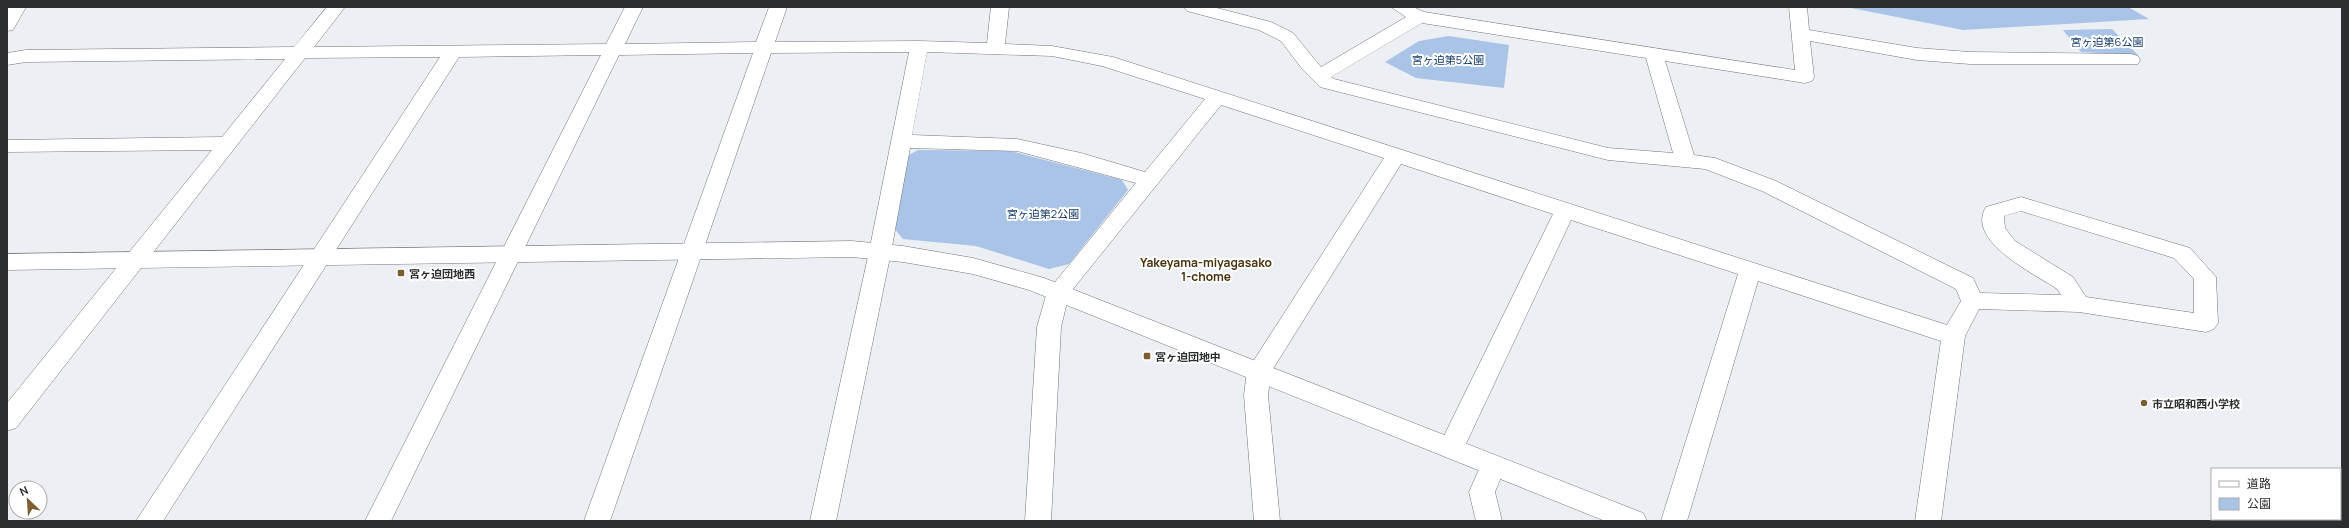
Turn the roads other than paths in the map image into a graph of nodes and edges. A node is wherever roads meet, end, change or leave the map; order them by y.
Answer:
1 (17, 7) edge
2 (336, 7) edge
3 (634, 7) edge
4 (778, 7) edge
5 (1000, 7) edge
6 (1193, 7) edge
7 (1400, 7) edge
8 (1798, 7) edge
9 (1419, 17) junction
10 (7, 26) edge
11 (1801, 34) junction
12 (919, 46) junction
13 (764, 48) junction
14 (995, 48) junction
15 (613, 50) junction
16 (453, 51) junction
17 (300, 53) junction
18 (1654, 54) junction
19 (7, 59) edge
20 (2131, 60) dead end
21 (1319, 76) junction
22 (1217, 97) junction
23 (901, 141) junction
24 (228, 143) junction
25 (7, 146) edge
26 (1396, 155) junction
27 (1686, 162) junction
28 (1150, 180) junction
29 (1566, 210) junction
30 (692, 252) junction
31 (880, 252) junction
32 (511, 254) junction
33 (320, 257) junction
34 (135, 260) junction
35 (7, 262) edge
36 (1750, 270) junction
37 (1058, 292) junction
38 (1972, 301) junction
39 (2079, 304) junction
40 (1953, 336) junction
41 (1259, 371) junction
42 (7, 421) edge
43 (1451, 448) junction
44 (1493, 465) junction
45 (149, 521) edge
46 (378, 521) edge
47 (597, 521) edge
48 (823, 521) edge
49 (1038, 521) edge
50 (1267, 521) edge
51 (1489, 521) edge
52 (1634, 521) edge
53 (1674, 521) edge
54 (1928, 521) edge

1 - 10 street
2 - 17 street
3 - 15 street
4 - 13 street
5 - 14 street
6 - 21 street
7 - 9 street
8 - 11 street
9 - 18 street
9 - 21 street
11 - 18 street
11 - 20 street
12 - 13 street
12 - 14 street
12 - 23 street
13 - 15 street
13 - 30 street
14 - 22 street
15 - 16 street
15 - 32 street
16 - 17 street
16 - 33 street
17 - 19 street
17 - 24 street
18 - 27 street
21 - 27 street
22 - 26 street
22 - 28 street
23 - 28 street
23 - 31 street
24 - 25 street
24 - 34 street
26 - 29 street
26 - 41 street
27 - 38 street
28 - 37 street
29 - 36 street
29 - 43 street
30 - 31 street
30 - 32 street
30 - 47 street
31 - 37 street
31 - 48 street
32 - 33 street
32 - 46 street
33 - 34 street
33 - 45 street
34 - 35 street
34 - 42 street
36 - 40 street
36 - 53 street
37 - 41 street
37 - 49 street
38 - 39 street
38 - 40 street
39 - 39 street
40 - 54 street
41 - 43 street
41 - 50 street
43 - 44 street
44 - 51 street
44 - 52 street

